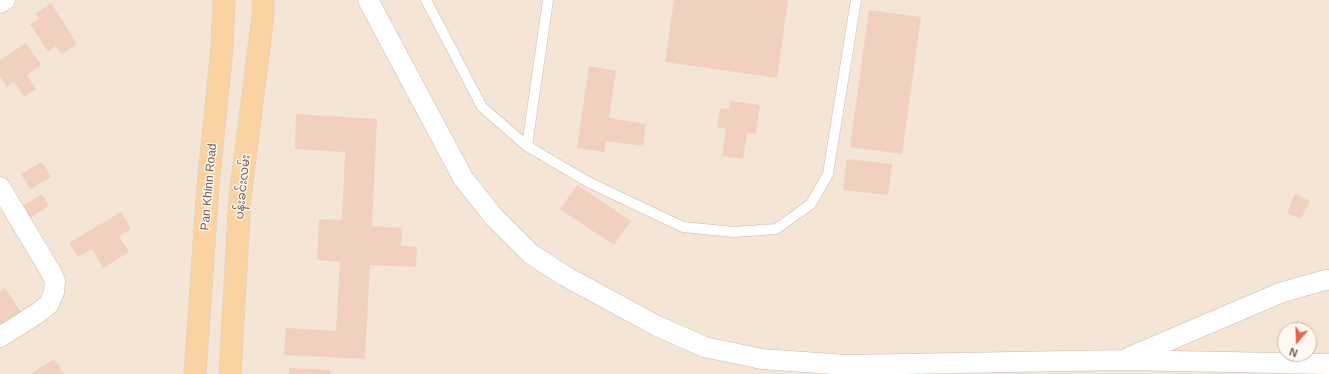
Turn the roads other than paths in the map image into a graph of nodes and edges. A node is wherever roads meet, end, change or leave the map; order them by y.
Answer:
1 (5, 0) edge
2 (224, 0) edge
3 (263, 0) edge
4 (368, 0) edge
5 (426, 0) edge
6 (548, 0) edge
7 (856, 0) edge
8 (0, 3) edge
9 (527, 146) junction
10 (0, 187) edge
11 (1329, 280) edge
12 (0, 337) edge
13 (1124, 360) junction
14 (1329, 364) edge
15 (194, 374) edge
16 (230, 374) edge

1 - 8 street
2 - 15 main road, Pan Khinn Road
3 - 16 main road, ပန်းခင်းလမ်း
4 - 13 street
5 - 9 lane
6 - 9 lane
7 - 9 lane
10 - 12 street
11 - 13 street
13 - 14 street

